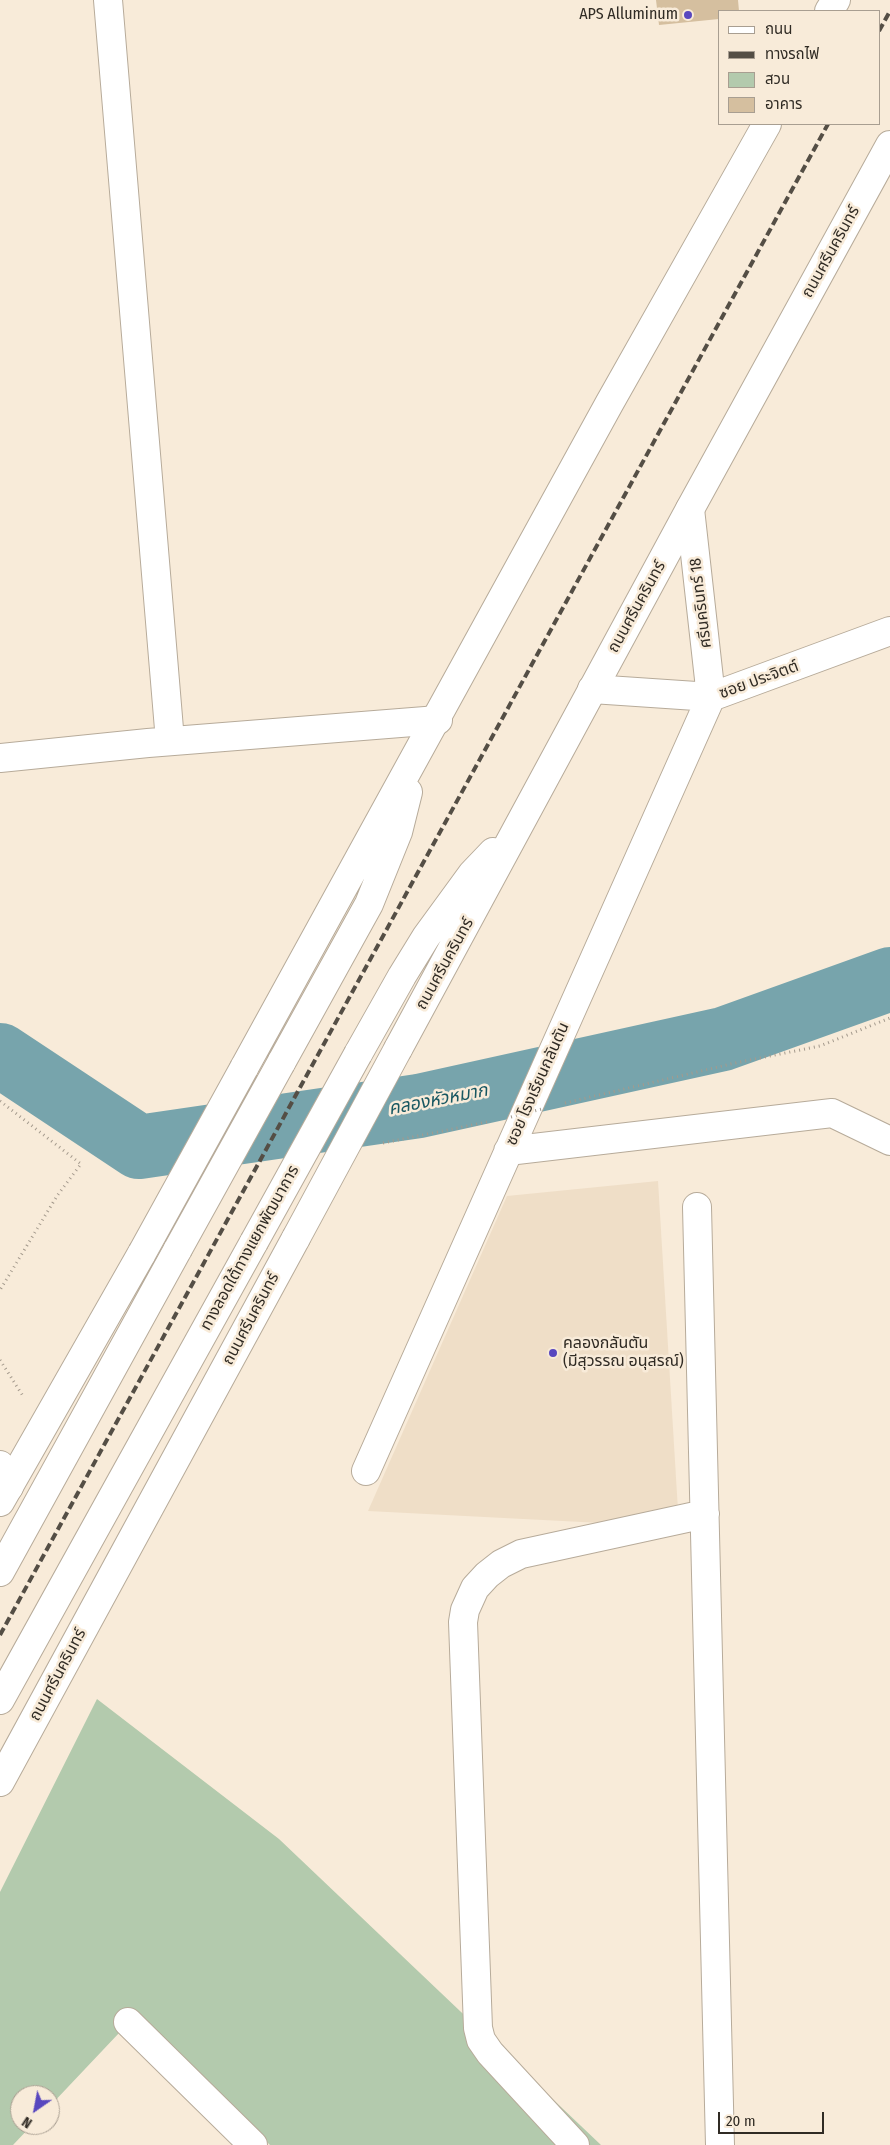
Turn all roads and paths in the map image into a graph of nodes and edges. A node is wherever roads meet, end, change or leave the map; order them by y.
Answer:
1 (108, 0) edge
2 (766, 125) edge
3 (890, 145) edge
4 (690, 509) junction
5 (890, 631) edge
6 (592, 689) junction
7 (711, 697) junction
8 (438, 720) junction
9 (170, 741) junction
10 (418, 754) junction
11 (0, 758) edge
12 (527, 813) junction
13 (890, 1018) edge
14 (0, 1101) edge
15 (561, 1104) dead end
16 (492, 1121) dead end
17 (890, 1141) edge
18 (378, 1145) dead end
19 (508, 1151) junction
20 (697, 1207) dead end
21 (0, 1290) edge
22 (366, 1471) dead end
23 (3, 1485) edge
24 (705, 1514) junction
25 (0, 1572) edge
26 (0, 1700) edge
27 (0, 1782) edge
28 (128, 2022) dead end
29 (254, 2145) edge
30 (575, 2145) edge
31 (720, 2145) edge

1 - 9 main road
2 - 8 main road
3 - 4 main road, ถนนศรีนครินทร์
4 - 6 main road, ถนนศรีนครินทร์
4 - 7 main road, ศรีนครินทร์ 18
5 - 7 main road, ซอย ประจิตต์
6 - 7 main road, ซอย ประจิตต์
6 - 12 main road, ถนนศรีนครินทร์
7 - 19 main road, ซอย โรงเรียนกลันตัน
8 - 9 main road
8 - 10 main road
9 - 11 main road
10 - 23 main road, bridge
10 - 25 main road, bridge
12 - 26 main road, ทางลอดใต้ทางแยกพัฒนาการ, bridge
12 - 27 main road, ถนนศรีนครินทร์, bridge
13 - 15 path
14 - 21 path
16 - 18 path
17 - 19 main road
19 - 22 main road, ซอย โรงเรียนกลันตัน
20 - 24 main road
24 - 30 main road
24 - 31 main road
28 - 29 main road

